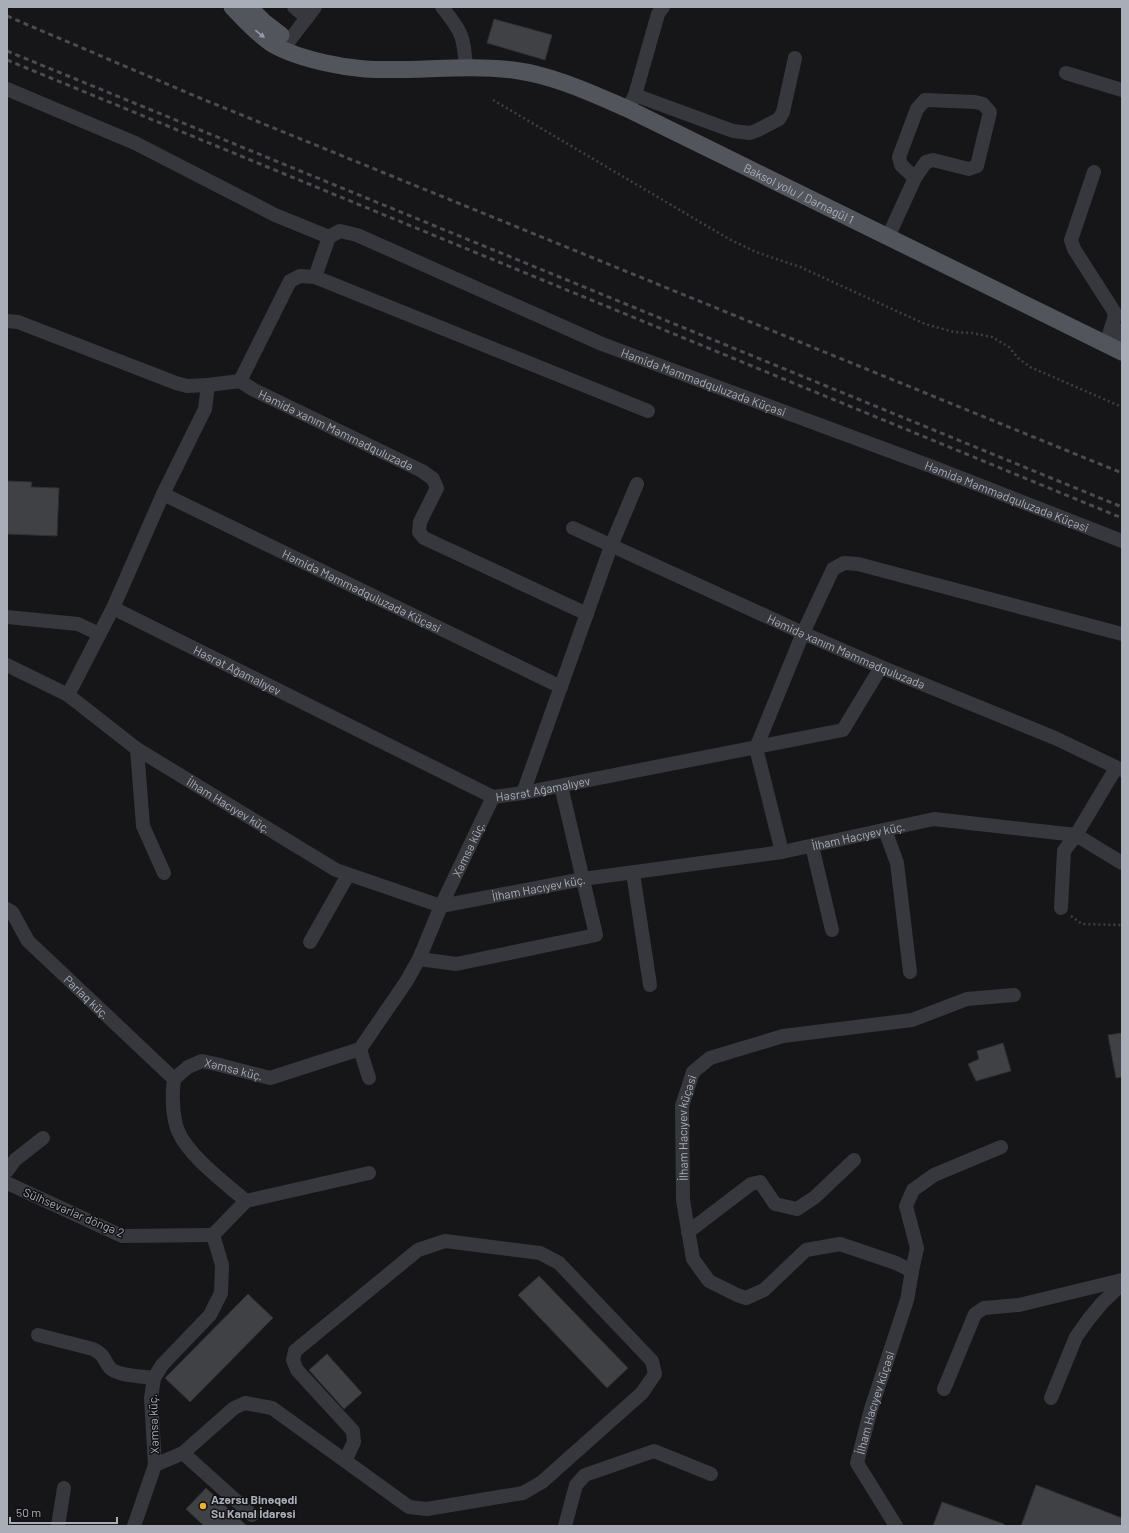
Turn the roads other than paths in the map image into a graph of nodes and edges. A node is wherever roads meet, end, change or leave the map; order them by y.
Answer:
1 (232, 7) edge
2 (249, 7) edge
3 (294, 7) edge
4 (442, 7) edge
5 (663, 7) edge
6 (311, 13) edge
7 (289, 41) junction
8 (795, 58) dead end
9 (337, 65) junction
10 (466, 68) junction
11 (1066, 73) dead end
12 (7, 89) edge
13 (1122, 90) edge
14 (631, 102) junction
15 (1094, 172) dead end
16 (915, 178) junction
17 (888, 237) junction
18 (329, 238) junction
19 (315, 277) junction
20 (7, 322) edge
21 (1122, 330) edge
22 (1115, 348) edge
23 (240, 381) junction
24 (208, 385) junction
25 (648, 411) dead end
26 (637, 484) dead end
27 (163, 494) junction
28 (573, 528) dead end
29 (1122, 541) edge
30 (611, 546) junction
31 (113, 608) junction
32 (587, 614) junction
33 (7, 617) edge
34 (803, 633) junction
35 (99, 634) junction
36 (1122, 634) edge
37 (7, 665) edge
38 (881, 667) junction
39 (561, 687) junction
40 (68, 695) junction
41 (137, 748) junction
42 (756, 748) junction
43 (1119, 769) edge
44 (561, 786) junction
45 (523, 793) junction
46 (493, 797) junction
47 (885, 830) junction
48 (1076, 835) junction
49 (812, 846) junction
50 (782, 852) junction
51 (1122, 863) edge
52 (633, 872) junction
53 (164, 873) dead end
54 (348, 875) junction
55 (583, 879) junction
56 (441, 906) junction
57 (1062, 908) road end
58 (7, 909) edge
59 (832, 930) dead end
60 (310, 942) dead end
61 (419, 959) junction
62 (910, 972) dead end
63 (650, 985) dead end
64 (1014, 995) dead end
65 (360, 1049) junction
66 (174, 1078) junction
67 (369, 1078) dead end
68 (42, 1138) dead end
69 (1000, 1147) dead end
70 (854, 1160) dead end
71 (7, 1171) edge
72 (369, 1173) dead end
73 (7, 1183) edge
74 (246, 1201) junction
75 (688, 1232) junction
76 (213, 1235) junction
77 (912, 1272) junction
78 (1122, 1280) edge
79 (1122, 1284) edge
80 (38, 1335) dead end
81 (154, 1378) junction
82 (944, 1389) dead end
83 (1051, 1398) dead end
84 (182, 1453) junction
85 (345, 1461) junction
86 (155, 1465) junction
87 (711, 1474) dead end
88 (64, 1488) dead end
89 (252, 1515) dead end
90 (568, 1525) edge
91 (58, 1526) edge
92 (134, 1526) edge
93 (896, 1526) edge

1 -> 9 main road
2 - 7 main road
3 - 6 street
4 - 10 street
5 - 14 street
6 - 7 street
7 - 9 main road
8 - 14 street
9 - 10 main road, Baksol yolu / Dərnəgül 1
10 - 14 main road, Baksol yolu / Dərnəgül 1
11 - 13 street
12 - 18 street
14 - 17 main road, Baksol yolu / Dərnəgül 1
15 - 22 street
16 - 16 street
16 - 17 street
17 - 22 main road, Baksol yolu / Dərnəgül 1
18 - 19 street
18 - 29 street, Həmidə Məmmədquluzadə Küçəsi
19 - 23 street
19 - 25 street
20 - 24 street
21 - 22 street
23 - 24 street
23 - 32 street, Həmidə xanım Məmmədquluzadə
24 - 27 street
26 - 30 street
27 - 31 street
27 - 39 street, Həmidə Məmmədquluzadə Küçəsi
28 - 30 street, Həmidə xanım Məmmədquluzadə
30 - 32 street
30 - 34 street, Həmidə xanım Məmmədquluzadə
31 - 35 street
31 - 46 street, Həsrət Ağamalıyev
32 - 39 street
33 - 35 street
34 - 36 street
34 - 38 street, Həmidə xanım Məmmədquluzadə
34 - 42 street
35 - 40 street
37 - 40 street, İlham Hacıyev küç.
38 - 42 street, Həsrət Ağamalıyev
38 - 43 street, Həmidə xanım Məmmədquluzadə
39 - 45 street
40 - 41 street, İlham Hacıyev küç.
41 - 53 street
41 - 54 street, İlham Hacıyev küç.
42 - 44 street, Həsrət Ağamalıyev
42 - 50 street
43 - 48 street
44 - 45 street, Həsrət Ağamalıyev
44 - 55 street
45 - 46 street, Həsrət Ağamalıyev
46 - 56 street, Xəmsə küç.
47 - 48 street, İlham Hacıyev küç.
47 - 49 street, İlham Hacıyev küç.
47 - 62 street
48 - 51 street, İlham Hacıyev küç.
48 - 57 street
49 - 50 street, İlham Hacıyev küç.
49 - 59 street
50 - 52 street, İlham Hacıyev küç.
52 - 55 street, İlham Hacıyev küç.
52 - 63 street
54 - 56 street, İlham Hacıyev küç.
54 - 60 street
55 - 56 street, İlham Hacıyev küç.
55 - 61 street
56 - 61 street, Xəmsə küç.
58 - 66 street, Parlaq küç.
61 - 65 street, Xəmsə küç.
64 - 75 street, İlham Hacıyev küçəsi
65 - 66 street, Xəmsə küç.
65 - 67 street
66 - 74 street
68 - 71 street
69 - 77 street, İlham Hacıyev küçəsi
70 - 75 street
72 - 74 street
73 - 76 street, Sülhsevərlər döngə 2
74 - 76 street
75 - 77 street, İlham Hacıyev küçəsi
76 - 81 street, Xəmsə küç.
77 - 93 street, İlham Hacıyev küçəsi
78 - 82 street
79 - 83 street
80 - 81 street
81 - 86 street, Xəmsə küç.
84 - 85 street
84 - 86 street
84 - 89 street
85 - 85 street
86 - 92 street, Xəmsə küç.
87 - 90 street
88 - 91 street

